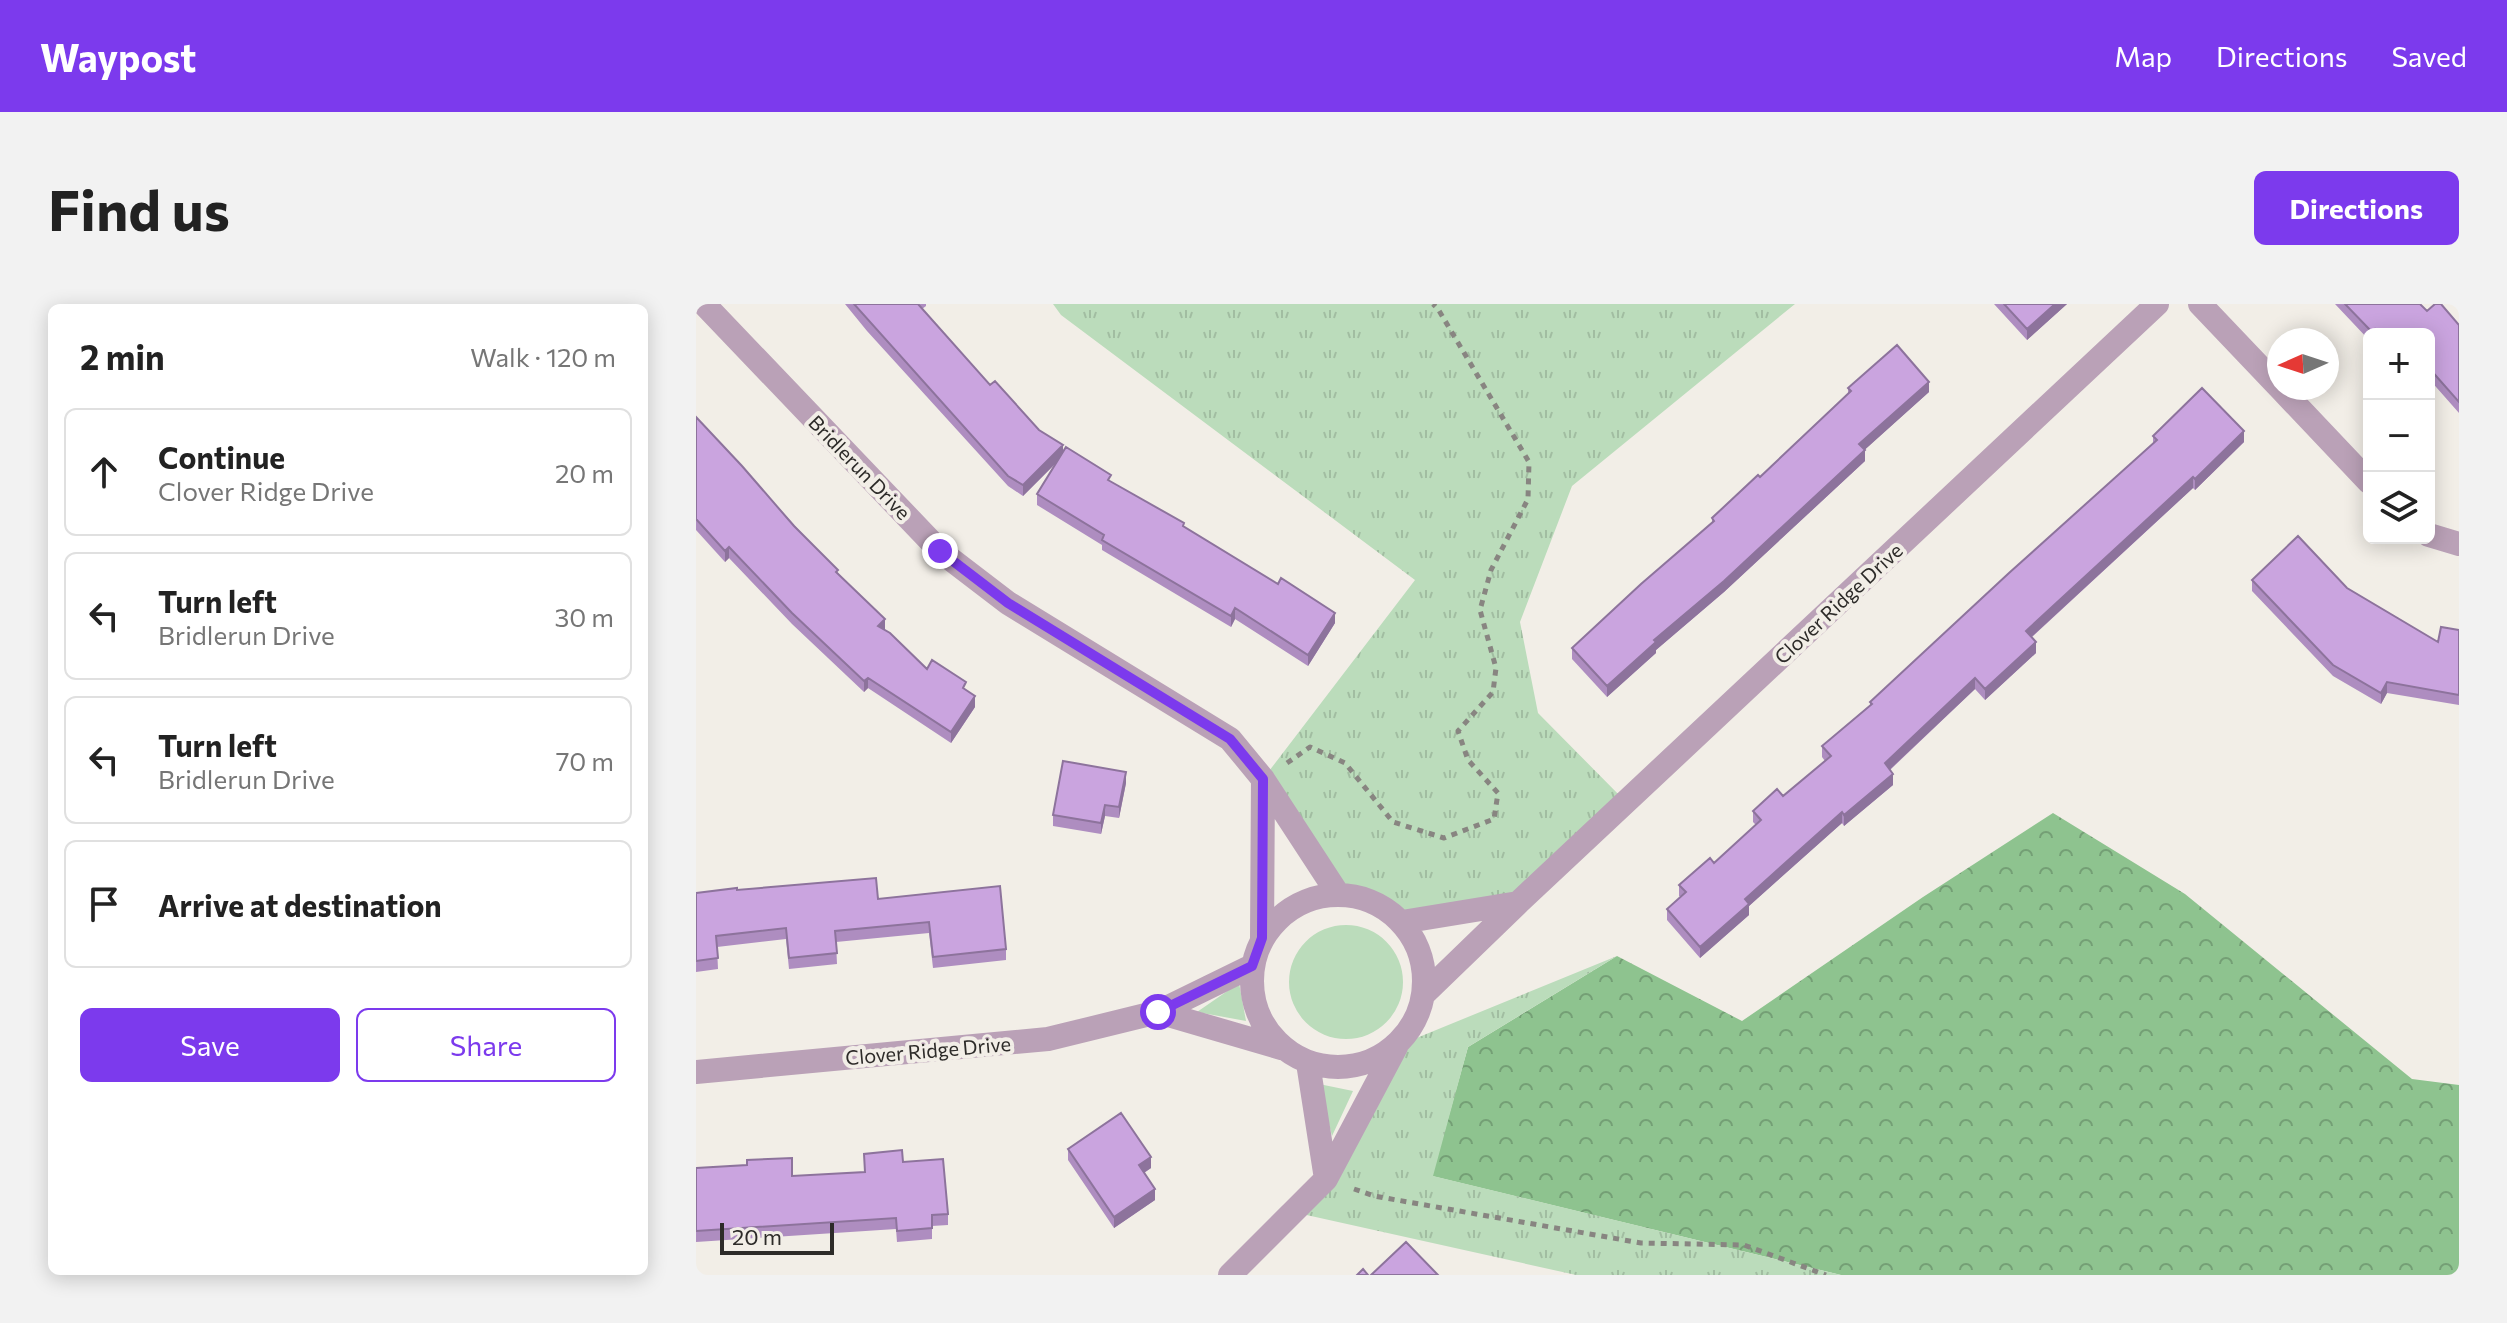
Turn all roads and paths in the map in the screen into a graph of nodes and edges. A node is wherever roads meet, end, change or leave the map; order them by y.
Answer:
1 (704, 304) edge
2 (2157, 304) edge
3 (2200, 304) edge
4 (1438, 306) edge
5 (2267, 375) edge
6 (2290, 400) edge
7 (2363, 476) edge
8 (2435, 537) edge
9 (2459, 544) edge
10 (1263, 779) junction
11 (1338, 894) junction
12 (1518, 903) junction
13 (1402, 922) junction
14 (1262, 938) junction
15 (1252, 966) junction
16 (1425, 993) junction
17 (1158, 1012) junction
18 (1397, 1046) junction
19 (1281, 1048) junction
20 (1308, 1063) junction
21 (696, 1072) edge
22 (1326, 1179) junction
23 (1230, 1275) edge
24 (1826, 1275) edge

1 - 10 street, Bridlerun Drive
2 - 12 street, Clover Ridge Drive
3 - 5 street
4 - 10 path
6 - 7 street
8 - 9 street
10 - 11 street, Bridlerun Drive
10 - 14 street
11 - 13 street, Clover Ridge Drive
11 - 14 street, Clover Ridge Drive
12 - 13 street
12 - 16 street, Clover Ridge Drive
13 - 16 street
14 - 15 street, Clover Ridge Drive
15 - 17 street, Clover Ridge Drive
15 - 19 street, Clover Ridge Drive
16 - 18 street, Clover Ridge Drive
17 - 19 street, Clover Ridge Drive
17 - 21 street, Clover Ridge Drive
18 - 20 street, Clover Ridge Drive
18 - 22 street
19 - 20 street, Clover Ridge Drive
20 - 22 street
22 - 23 street
22 - 24 path

